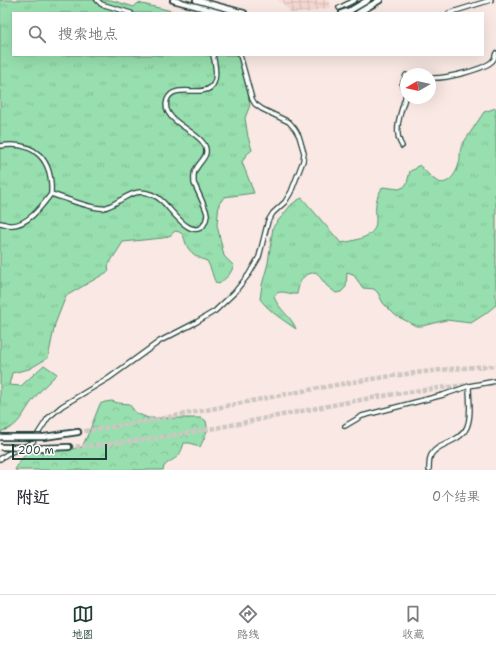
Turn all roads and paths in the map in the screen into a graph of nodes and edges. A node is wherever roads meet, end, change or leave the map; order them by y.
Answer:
1 (97, 0) edge
2 (173, 0) edge
3 (196, 0) edge
4 (355, 0) edge
5 (368, 0) edge
6 (380, 0) edge
7 (491, 0) edge
8 (478, 2) edge
9 (339, 8) dead end
10 (128, 12) edge
11 (217, 12) edge
12 (235, 12) edge
13 (344, 12) edge
14 (360, 12) edge
15 (452, 12) edge
16 (496, 52) edge
17 (214, 56) edge
18 (240, 56) edge
19 (436, 77) edge
20 (403, 104) edge
21 (0, 146) edge
22 (402, 146) dead end
23 (50, 194) junction
24 (0, 223) edge
25 (496, 382) edge
26 (469, 386) junction
27 (345, 426) dead end
28 (78, 432) tunnel mouth
29 (0, 437) edge
30 (0, 447) edge
31 (69, 447) tunnel mouth
32 (0, 459) edge
33 (429, 470) edge

1 - 10 street
2 - 11 street
3 - 12 street
4 - 9 street
5 - 13 street
6 - 14 street
7 - 8 street
8 - 15 street
16 - 19 street
17 - 23 street
18 - 32 street
20 - 22 street
21 - 23 street
23 - 24 street
25 - 26 street
26 - 27 street
26 - 33 street
28 - 29 street, bridge
30 - 31 street, bridge

